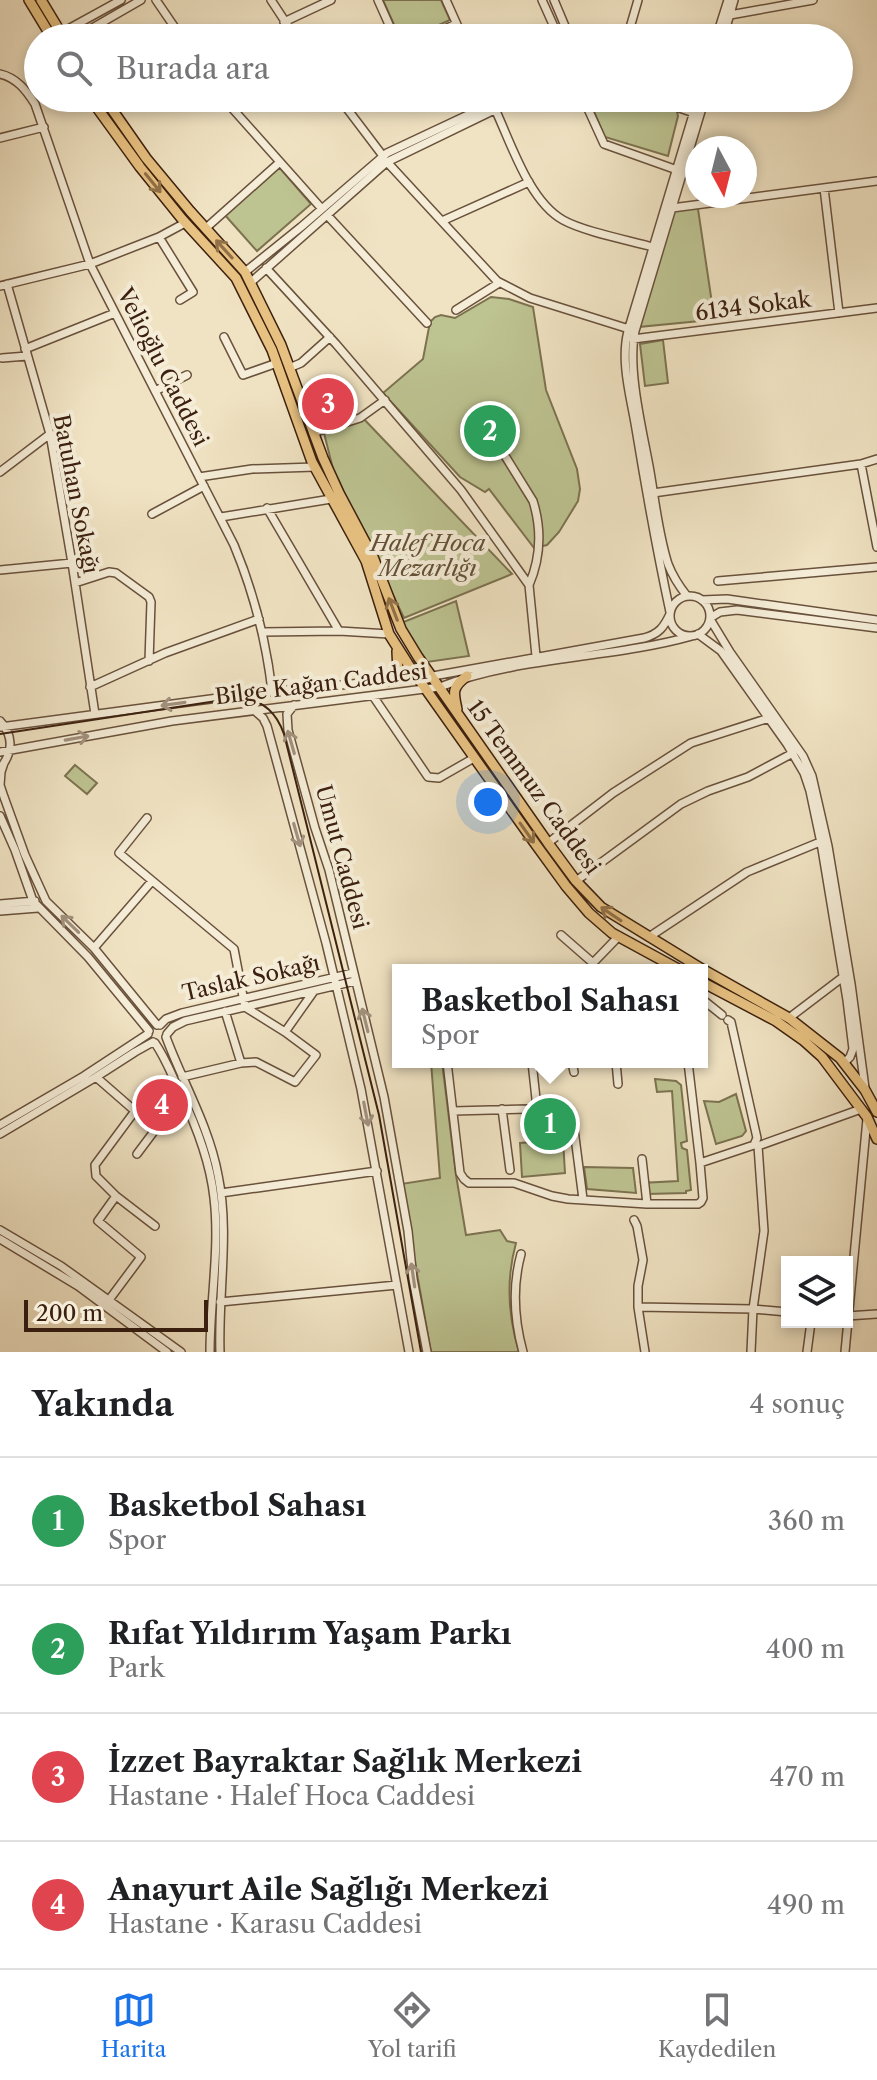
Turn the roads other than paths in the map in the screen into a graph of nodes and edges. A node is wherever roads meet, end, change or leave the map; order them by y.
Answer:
1 (29, 0) edge
2 (41, 0) edge
3 (121, 0) edge
4 (141, 0) edge
5 (156, 0) edge
6 (271, 0) edge
7 (331, 0) edge
8 (378, 0) edge
9 (446, 0) edge
10 (542, 0) edge
11 (554, 0) edge
12 (638, 0) edge
13 (728, 0) edge
14 (734, 0) edge
15 (813, 0) edge
16 (730, 15) junction
17 (284, 22) joint
18 (49, 24) edge
19 (53, 24) edge
20 (80, 24) edge
21 (99, 24) edge
22 (172, 24) edge
23 (389, 24) edge
24 (456, 24) edge
25 (553, 24) edge
26 (564, 24) edge
27 (631, 24) edge
28 (720, 24) edge
29 (727, 24) edge
30 (0, 74) edge
31 (24, 90) edge
32 (38, 112) edge
33 (100, 112) edge
34 (114, 112) edge
35 (235, 112) edge
36 (350, 112) edge
37 (476, 112) edge
38 (496, 112) edge
39 (589, 112) edge
40 (697, 112) edge
41 (697, 112) edge
42 (44, 127) junction
43 (0, 138) edge
44 (385, 159) junction
45 (280, 162) junction
46 (677, 170) junction
47 (877, 181) edge
48 (529, 182) junction
49 (824, 188) junction
50 (672, 208) junction
51 (325, 212) junction
52 (442, 221) junction
53 (185, 223) junction
54 (206, 228) junction
55 (159, 237) junction
56 (653, 247) junction
57 (90, 264) junction
58 (266, 268) junction
59 (245, 272) junction
60 (250, 283) junction
61 (499, 283) junction
62 (3, 285) edge
63 (180, 300) dead end
64 (877, 308) edge
65 (456, 310) dead end
66 (115, 313) junction
67 (839, 313) junction
68 (427, 323) dead end
69 (629, 329) junction
70 (224, 337) dead end
71 (330, 337) junction
72 (633, 339) junction
73 (26, 353) junction
74 (2, 358) edge
75 (277, 363) junction
76 (289, 368) junction
77 (187, 375) dead end
78 (155, 391) junction
79 (385, 400) junction
80 (489, 430) dead end
81 (313, 433) junction
82 (50, 434) junction
83 (877, 459) edge
84 (861, 464) junction
85 (315, 467) junction
86 (0, 472) edge
87 (199, 477) junction
88 (204, 486) junction
89 (653, 493) junction
90 (331, 499) junction
91 (267, 508) junction
92 (152, 514) dead end
93 (221, 517) junction
94 (877, 547) edge
95 (72, 563) junction
96 (877, 567) edge
97 (0, 570) edge
98 (718, 581) dead end
99 (75, 583) junction
100 (529, 585) junction
101 (687, 596) junction
102 (702, 600) junction
103 (670, 613) junction
104 (710, 618) junction
105 (259, 619) junction
106 (877, 620) edge
107 (877, 628) edge
108 (339, 631) junction
109 (263, 632) junction
110 (389, 634) junction
111 (695, 635) junction
112 (396, 647) junction
113 (536, 656) junction
114 (149, 661) junction
115 (433, 676) junction
116 (467, 676) junction
117 (417, 678) junction
118 (391, 681) junction
119 (90, 687) junction
120 (440, 687) junction
121 (425, 689) junction
122 (272, 691) junction
123 (373, 696) junction
124 (294, 704) junction
125 (254, 710) junction
126 (457, 712) junction
127 (95, 714) junction
128 (769, 718) junction
129 (2, 725) edge
130 (10, 750) junction
131 (0, 752) edge
132 (793, 753) junction
133 (474, 758) junction
134 (2, 766) edge
135 (0, 816) edge
136 (147, 818) dead end
137 (820, 842) junction
138 (548, 843) junction
139 (152, 881) junction
140 (576, 881) junction
141 (46, 901) junction
142 (0, 904) edge
143 (35, 905) junction
144 (0, 911) edge
145 (561, 935) dead end
146 (619, 936) junction
147 (649, 937) junction
148 (94, 948) junction
149 (669, 964) edge
150 (694, 964) edge
151 (708, 972) edge
152 (713, 975) junction
153 (354, 977) junction
154 (843, 977) junction
155 (708, 980) edge
156 (336, 981) junction
157 (708, 985) edge
158 (315, 990) junction
159 (244, 1002) junction
160 (708, 1004) edge
161 (225, 1011) junction
162 (789, 1018) junction
163 (159, 1025) junction
164 (285, 1032) junction
165 (148, 1033) junction
166 (166, 1036) junction
167 (154, 1043) junction
168 (241, 1063) junction
169 (844, 1063) junction
170 (448, 1068) edge
171 (533, 1068) edge
172 (573, 1068) edge
173 (617, 1068) edge
174 (689, 1068) edge
175 (574, 1072) dead end
176 (96, 1077) junction
177 (182, 1077) junction
178 (837, 1077) junction
179 (618, 1084) dead end
180 (865, 1090) junction
181 (854, 1100) junction
182 (184, 1101) junction
183 (537, 1108) junction
184 (502, 1109) junction
185 (453, 1111) junction
186 (869, 1113) edge
187 (0, 1125) edge
188 (0, 1134) edge
189 (877, 1139) edge
190 (137, 1154) dead end
191 (642, 1159) dead end
192 (700, 1163) junction
193 (510, 1170) dead end
194 (377, 1171) junction
195 (221, 1193) junction
196 (116, 1196) junction
197 (583, 1199) junction
198 (647, 1204) junction
199 (634, 1220) dead end
200 (155, 1226) dead end
201 (0, 1230) edge
202 (0, 1239) edge
203 (521, 1254) dead end
204 (853, 1268) edge
205 (397, 1285) junction
206 (109, 1300) junction
207 (220, 1302) junction
208 (638, 1307) junction
209 (753, 1309) junction
210 (781, 1311) edge
211 (877, 1314) edge
212 (853, 1316) edge
213 (810, 1328) edge
214 (847, 1328) edge
215 (167, 1352) edge
216 (181, 1352) edge
217 (210, 1352) edge
218 (220, 1352) edge
219 (409, 1352) edge
220 (427, 1352) edge
221 (523, 1352) edge
222 (645, 1352) edge
223 (751, 1352) edge
224 (807, 1352) edge
225 (845, 1352) edge

1 - 18 main road
2 - 19 main road
3 - 20 street
4 - 21 street
5 - 22 street
6 - 17 street
7 - 17 street
8 - 23 street
9 - 24 street
10 - 25 street
11 - 26 street
12 - 27 street
13 - 28 street
14 - 16 street
15 - 16 street
16 - 29 street
30 - 31 street, Velioğlu Caddesi
32 - 42 street, Velioğlu Caddesi
33 -> 53 main road, 15 Temmuz Caddesi
34 - 54 main road, 15 Temmuz Caddesi
35 - 45 street
36 - 44 street
37 - 44 street
38 - 48 street
39 - 46 street
40 - 46 street
41 - 50 street
42 - 43 street
42 - 57 street, Velioğlu Caddesi
44 - 51 street
44 - 52 street
45 - 51 street
45 - 54 street
46 - 56 street
47 - 49 street
48 - 52 street
48 - 56 street
49 - 50 street
49 - 67 street
50 - 72 street
51 - 58 street
51 - 59 street
51 - 68 street
52 - 61 street
53 - 55 street
53 - 75 main road, 15 Temmuz Caddesi
59 -> 54 main road, 15 Temmuz Caddesi
55 - 57 street
55 - 63 street
56 - 69 street
57 - 62 street
57 - 66 street, Velioğlu Caddesi
58 - 60 street
58 - 71 street
59 - 60 main road, 15 Temmuz Caddesi
60 - 76 main road, 15 Temmuz Caddesi
61 - 65 street
61 - 69 street
62 - 73 street, Batuhan Sokağı
64 - 67 street, 6134 Sokak
66 - 73 street
66 - 78 street, Velioğlu Caddesi
67 - 72 street, 6134 Sokak
69 - 103 street
70 - 75 street
71 - 76 street
71 - 79 street
72 - 89 street
73 - 74 street
73 - 82 street, Batuhan Sokağı
75 - 85 main road, 15 Temmuz Caddesi
76 - 81 main road, 15 Temmuz Caddesi
77 - 78 street
78 - 87 street, Velioğlu Caddesi
79 - 81 street
79 - 100 street
80 - 100 street
115 -> 81 main road, 15 Temmuz Caddesi
82 - 86 street
82 - 95 street, Batuhan Sokağı
83 - 84 street
84 - 89 street
84 - 94 street
85 - 87 street
85 - 90 main road, 15 Temmuz Caddesi
87 - 88 street, Velioğlu Caddesi
88 - 92 street
88 - 93 street, Velioğlu Caddesi
89 - 101 street
90 - 91 street
90 - 110 main road, 15 Temmuz Caddesi
91 - 93 street
91 - 108 street
93 - 105 street, Velioğlu Caddesi
95 - 97 street
95 - 99 street, Batuhan Sokağı
96 - 98 street
99 - 114 street
99 - 119 street, Batuhan Sokağı
100 - 113 street
101 - 102 street
101 - 103 street
102 - 104 street
102 - 106 street
103 - 111 street
103 - 113 street, Bilge Kağan Caddesi
104 - 107 street
104 - 111 street
104 - 180 street
105 - 109 street, Velioğlu Caddesi
105 - 114 street
108 - 109 street
108 - 110 street
109 - 122 street, Velioğlu Caddesi
110 - 112 main road, 15 Temmuz Caddesi
111 - 116 street, Bilge Kağan Caddesi
111 - 128 street
112 - 117 main road, 15 Temmuz Caddesi
112 - 118 main road
113 - 115 street, Bilge Kağan Caddesi
114 - 119 street
115 - 117 street, Bilge Kağan Caddesi
115 - 120 main road, 15 Temmuz Caddesi
116 - 120 street, Bilge Kağan Caddesi
116 - 126 main road
117 - 118 street, Bilge Kağan Caddesi
117 - 121 main road, 15 Temmuz Caddesi
118 - 122 street, Bilge Kağan Caddesi
119 - 127 street, Batuhan Sokağı
120 - 121 street, Bilge Kağan Caddesi
120 - 126 main road, 15 Temmuz Caddesi
121 - 123 street, Bilge Kağan Caddesi
121 - 133 main road, 15 Temmuz Caddesi
122 -> 127 street, Bilge Kağan Caddesi
123 - 124 street, Bilge Kağan Caddesi
123 - 133 street
124 - 125 street, Bilge Kağan Caddesi
153 -> 124 street, Umut Caddesi
130 -> 125 street, Bilge Kağan Caddesi
125 -> 156 street, Umut Caddesi
126 - 138 main road, 15 Temmuz Caddesi
127 - 129 street, Bilge Kağan Caddesi
128 - 132 street
128 - 138 street
129 - 130 street
130 - 131 street, Bilge Kağan Caddesi
130 - 134 street
132 - 137 street
132 - 140 street
133 -> 146 main road, 15 Temmuz Caddesi
134 - 141 street
135 - 143 street
136 - 139 street
137 - 147 street
137 - 154 street
138 - 140 main road, 15 Temmuz Caddesi
139 - 148 street
139 - 159 street
147 -> 140 main road, 15 Temmuz Caddesi
141 - 143 street
148 -> 141 street
142 - 143 street
143 - 144 street
143 - 165 street
145 - 146 street
146 - 149 main road, 15 Temmuz Caddesi
147 - 150 main road, 15 Temmuz Caddesi
148 - 163 street
151 - 152 main road, 15 Temmuz Caddesi
152 - 155 main road
152 - 162 main road, 15 Temmuz Caddesi
153 - 156 street, Taslak Sokağı
220 -> 153 street, Umut Caddesi
154 - 162 street
154 - 169 street
156 - 158 street, Taslak Sokağı
156 - 159 street, Taslak Sokağı
156 -> 194 street, Umut Caddesi
157 - 178 main road, 15 Temmuz Caddesi
158 - 159 street, Taslak Sokağı
158 - 164 street
159 - 161 street, Taslak Sokağı
159 - 163 street, Taslak Sokağı
159 - 164 street
160 - 192 street
161 - 166 street, Taslak Sokağı
161 - 168 street
162 - 169 main road, 15 Temmuz Caddesi
163 - 165 street
163 - 166 street
164 - 168 street
165 - 167 street
165 - 187 street
166 - 167 street
166 - 177 street
167 - 176 street
167 - 182 street
168 - 177 street
169 - 178 main road
169 - 180 main road, 15 Temmuz Caddesi
170 - 185 street
171 - 183 street
172 - 175 street
173 - 179 street
174 - 192 street
176 - 188 street
176 - 196 street
177 - 195 street
178 - 181 main road, 15 Temmuz Caddesi
180 - 181 main road
180 - 186 main road, 15 Temmuz Caddesi
181 - 186 main road, 15 Temmuz Caddesi
182 - 190 street
182 - 217 street
183 - 184 street
183 - 197 street
184 - 185 street
184 - 193 street
185 - 197 street
186 - 189 main road, 15 Temmuz Caddesi
186 - 204 street
186 - 209 street
191 - 198 street
192 - 198 street
194 - 195 street
194 - 205 street, Umut Caddesi
195 - 207 street
196 - 200 street
196 - 206 street
197 - 198 street
199 - 208 street
201 - 206 street
202 - 215 street
203 - 221 street
205 - 207 street
205 - 219 street, Umut Caddesi
206 - 216 street
207 - 218 street
208 - 209 street
208 - 222 street
209 - 210 street
209 - 223 street
211 - 212 street
213 - 224 street
214 - 225 street

